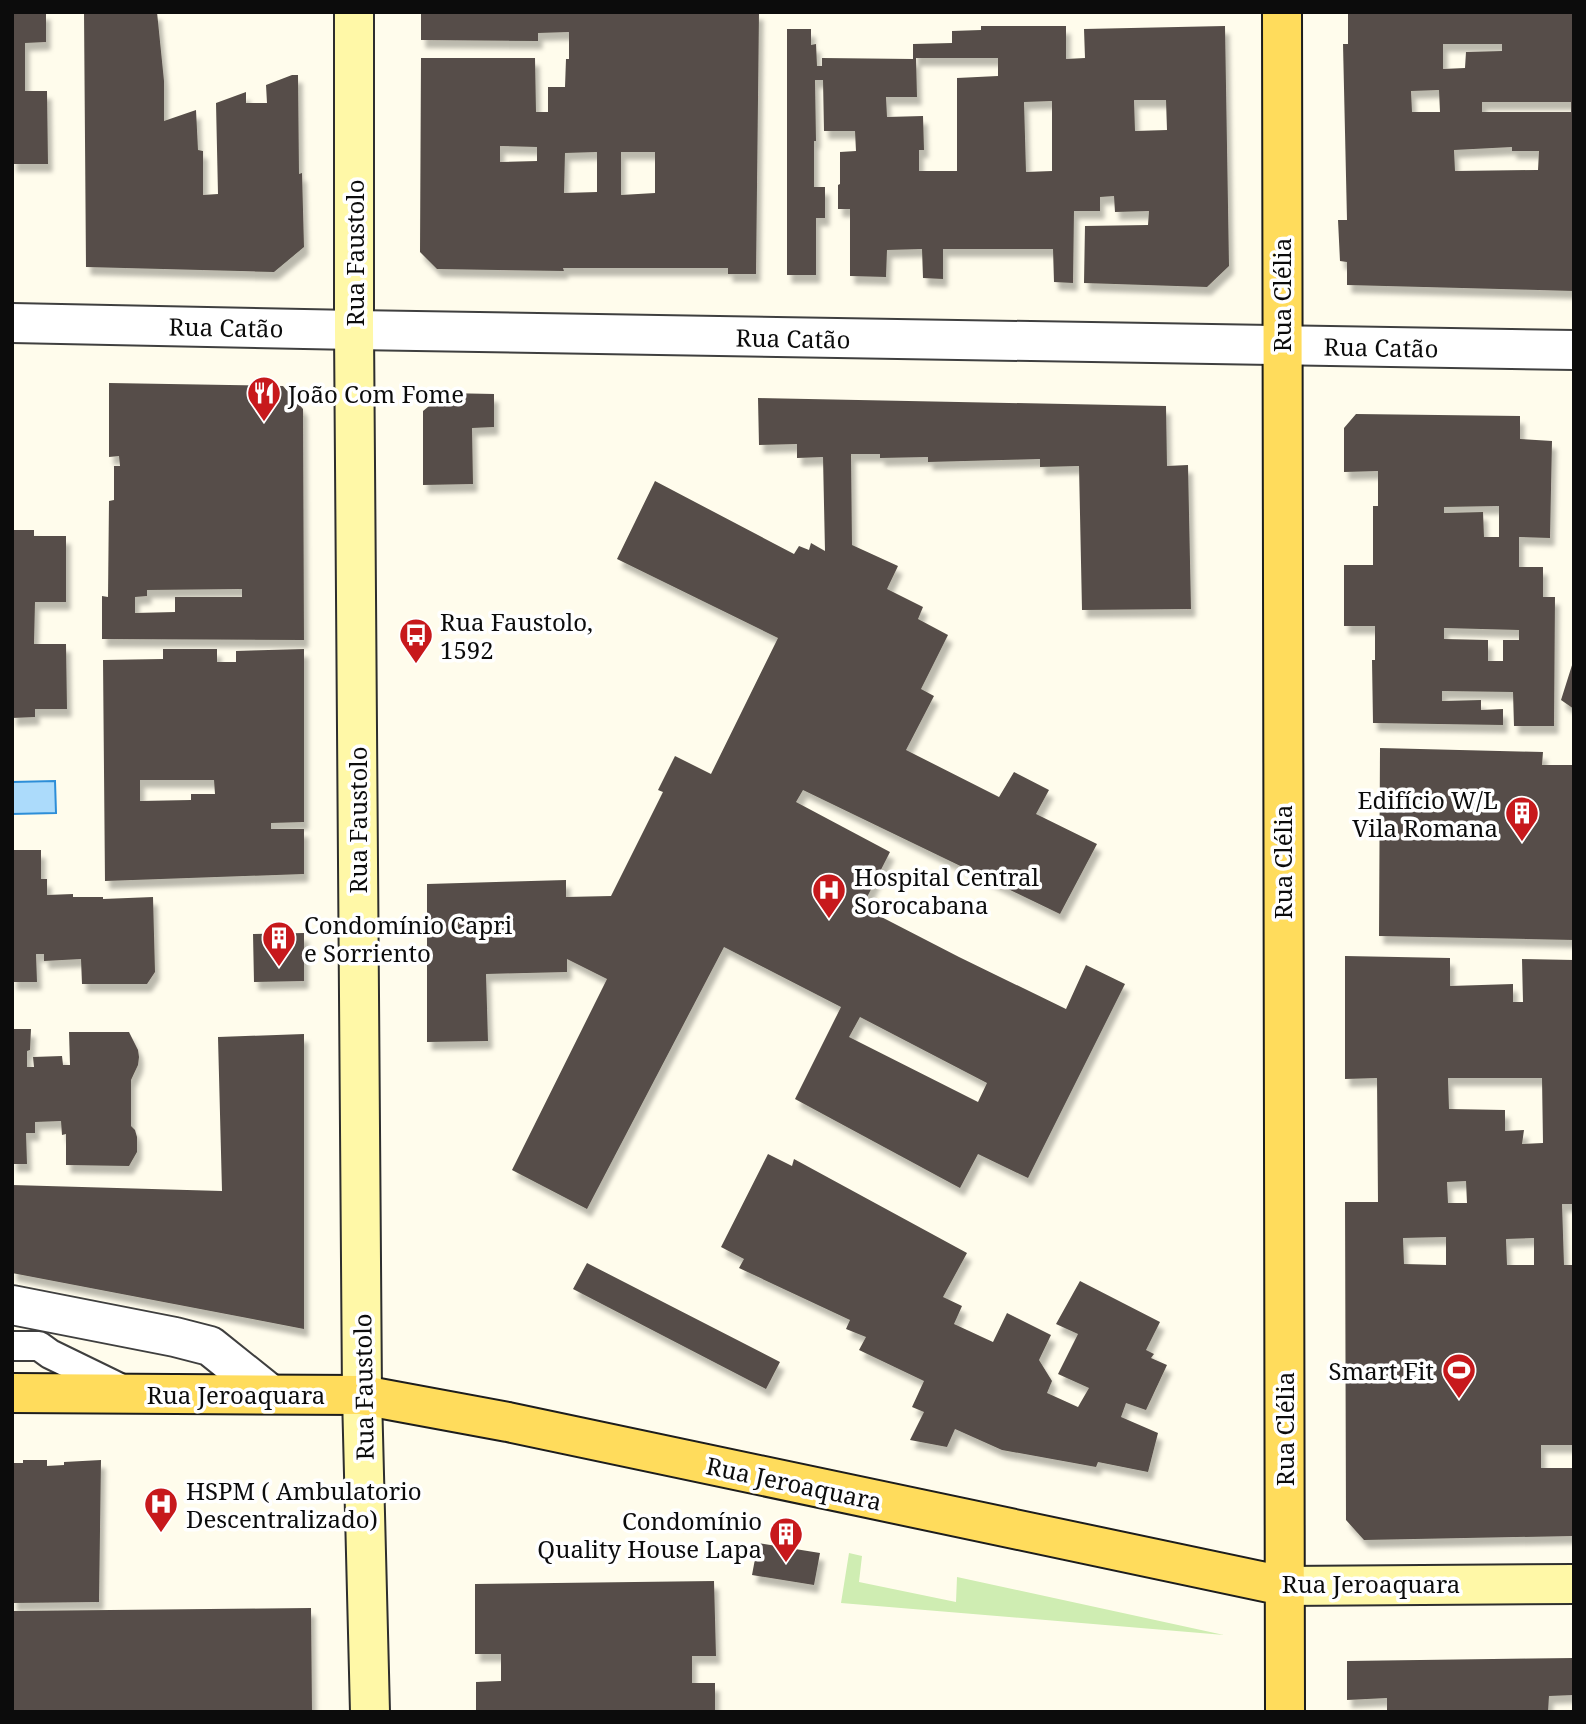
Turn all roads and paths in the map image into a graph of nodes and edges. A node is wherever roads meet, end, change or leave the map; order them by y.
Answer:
1 (354, 12) edge
2 (1282, 12) edge
3 (12, 323) edge
4 (354, 330) junction
5 (1281, 346) junction
6 (1574, 350) edge
7 (12, 1306) edge
8 (12, 1346) edge
9 (12, 1393) edge
10 (132, 1393) junction
11 (270, 1394) junction
12 (362, 1395) junction
13 (1574, 1584) edge
14 (1284, 1586) junction
15 (370, 1712) edge
16 (1285, 1712) edge

1 - 4 street, Rua Faustolo
2 - 5 main road, Rua Clélia
3 - 4 street, Rua Catão
4 - 5 street, Rua Catão
4 - 12 street, Rua Faustolo
5 - 6 street, Rua Catão
5 - 14 main road, Rua Clélia
7 - 11 street
8 - 10 lane
9 - 10 main road, Rua Jeroaquara
10 - 11 main road, Rua Jeroaquara
11 - 12 main road, Rua Jeroaquara
12 - 14 main road, Rua Jeroaquara
12 - 15 street, Rua Faustolo
13 - 14 street, Rua Jeroaquara
14 - 16 main road, Rua Clélia

